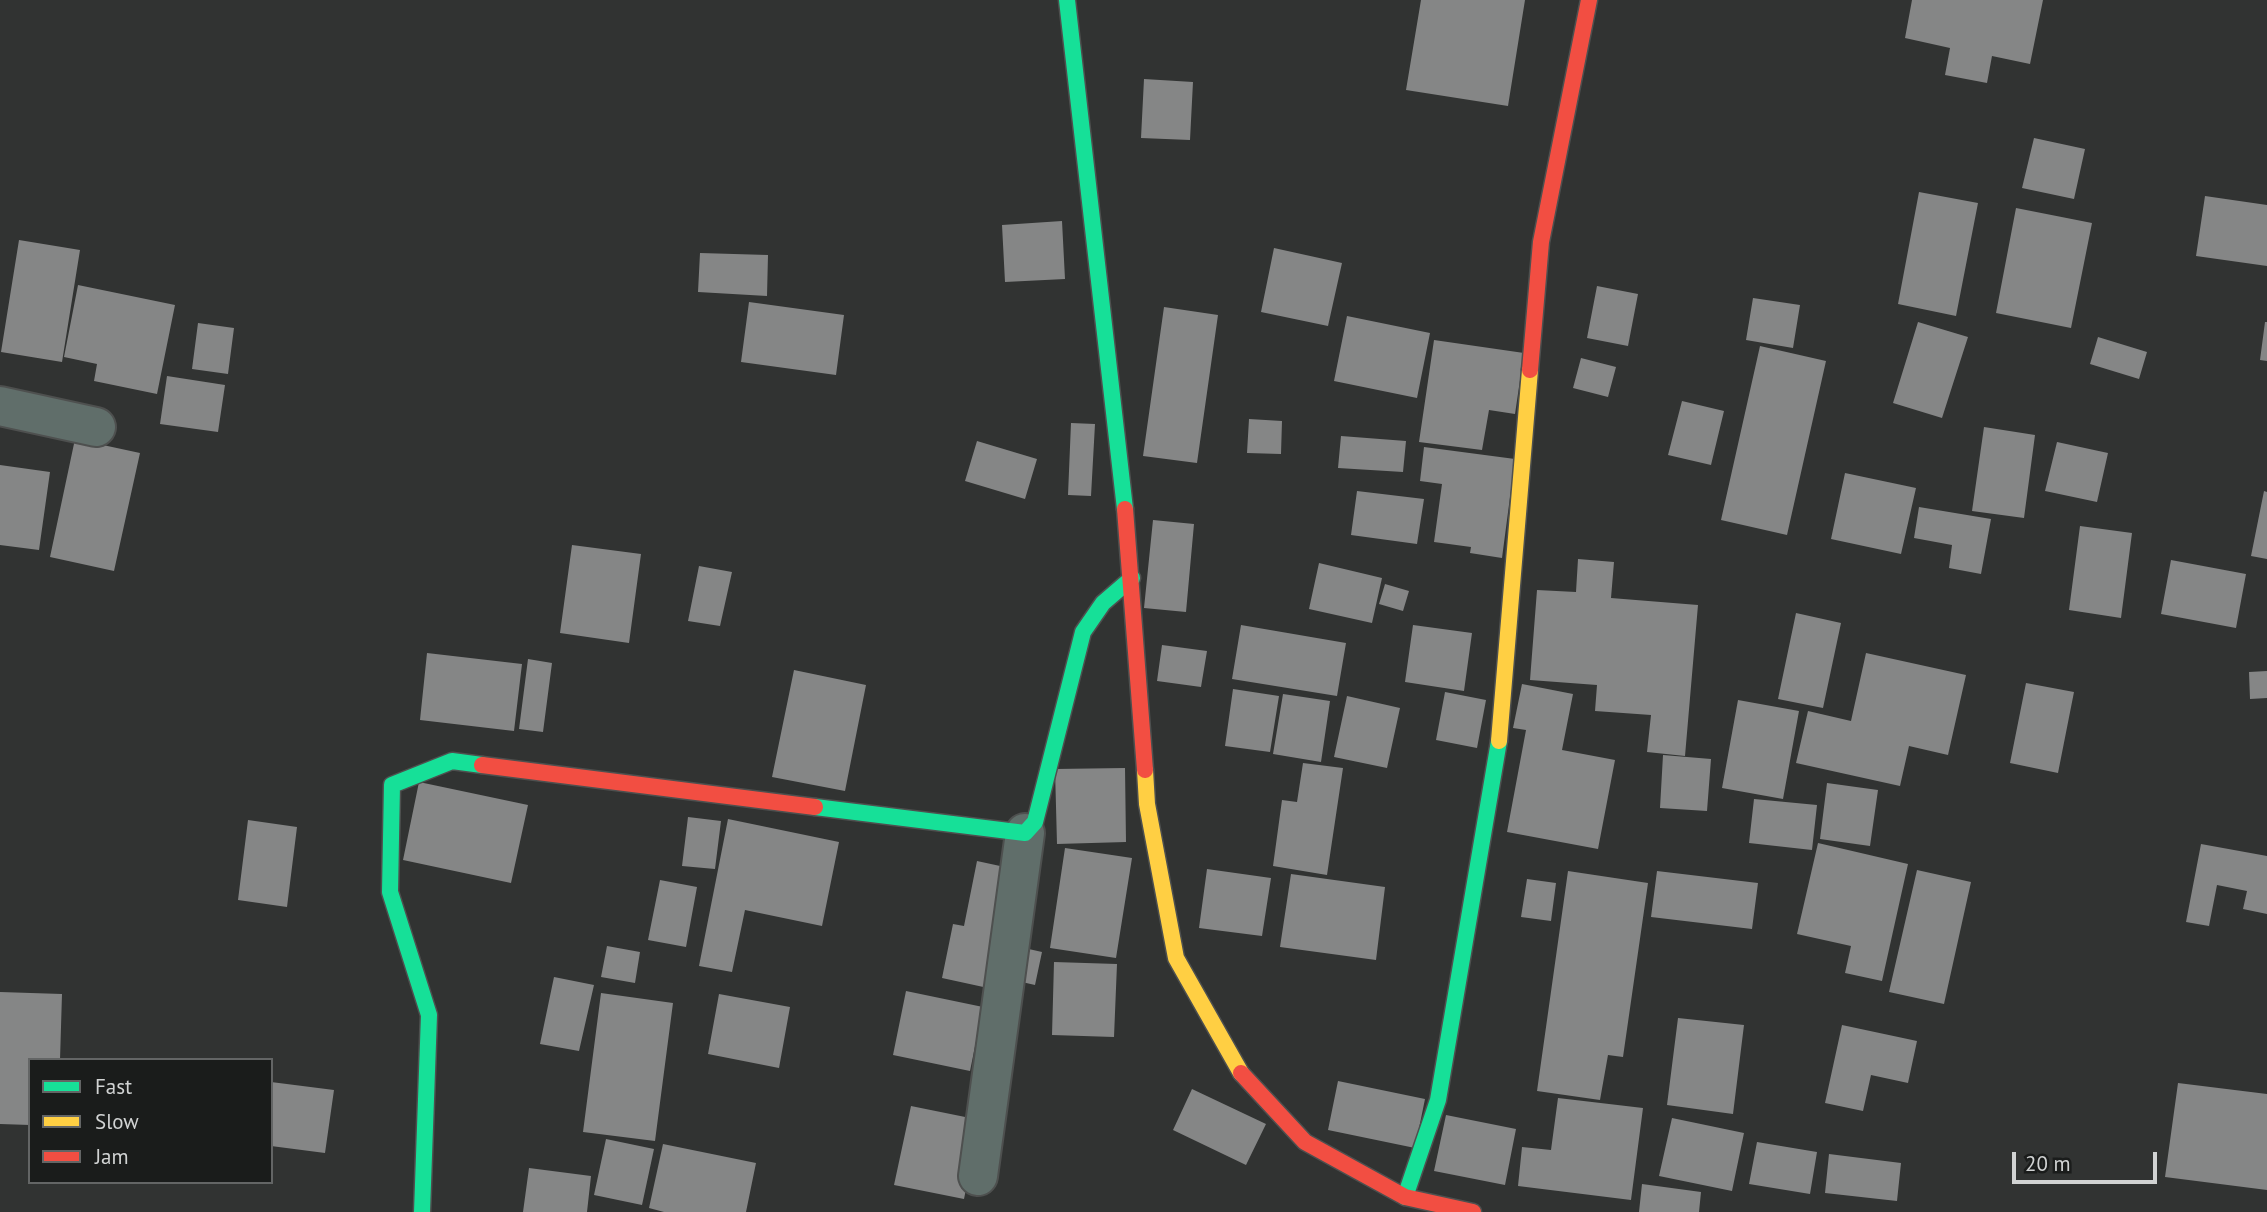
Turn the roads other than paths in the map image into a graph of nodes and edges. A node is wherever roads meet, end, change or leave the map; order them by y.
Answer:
1 (1067, 0) edge
2 (1589, 0) edge
3 (0, 406) edge
4 (96, 427) dead end
5 (1132, 578) junction
6 (1025, 833) junction
7 (978, 1176) dead end
8 (1405, 1197) junction
9 (422, 1212) edge
10 (1473, 1212) edge

1 - 5 street
2 - 8 street
3 - 4 street
5 - 6 street
5 - 8 street
6 - 7 street
6 - 9 street
8 - 10 street

